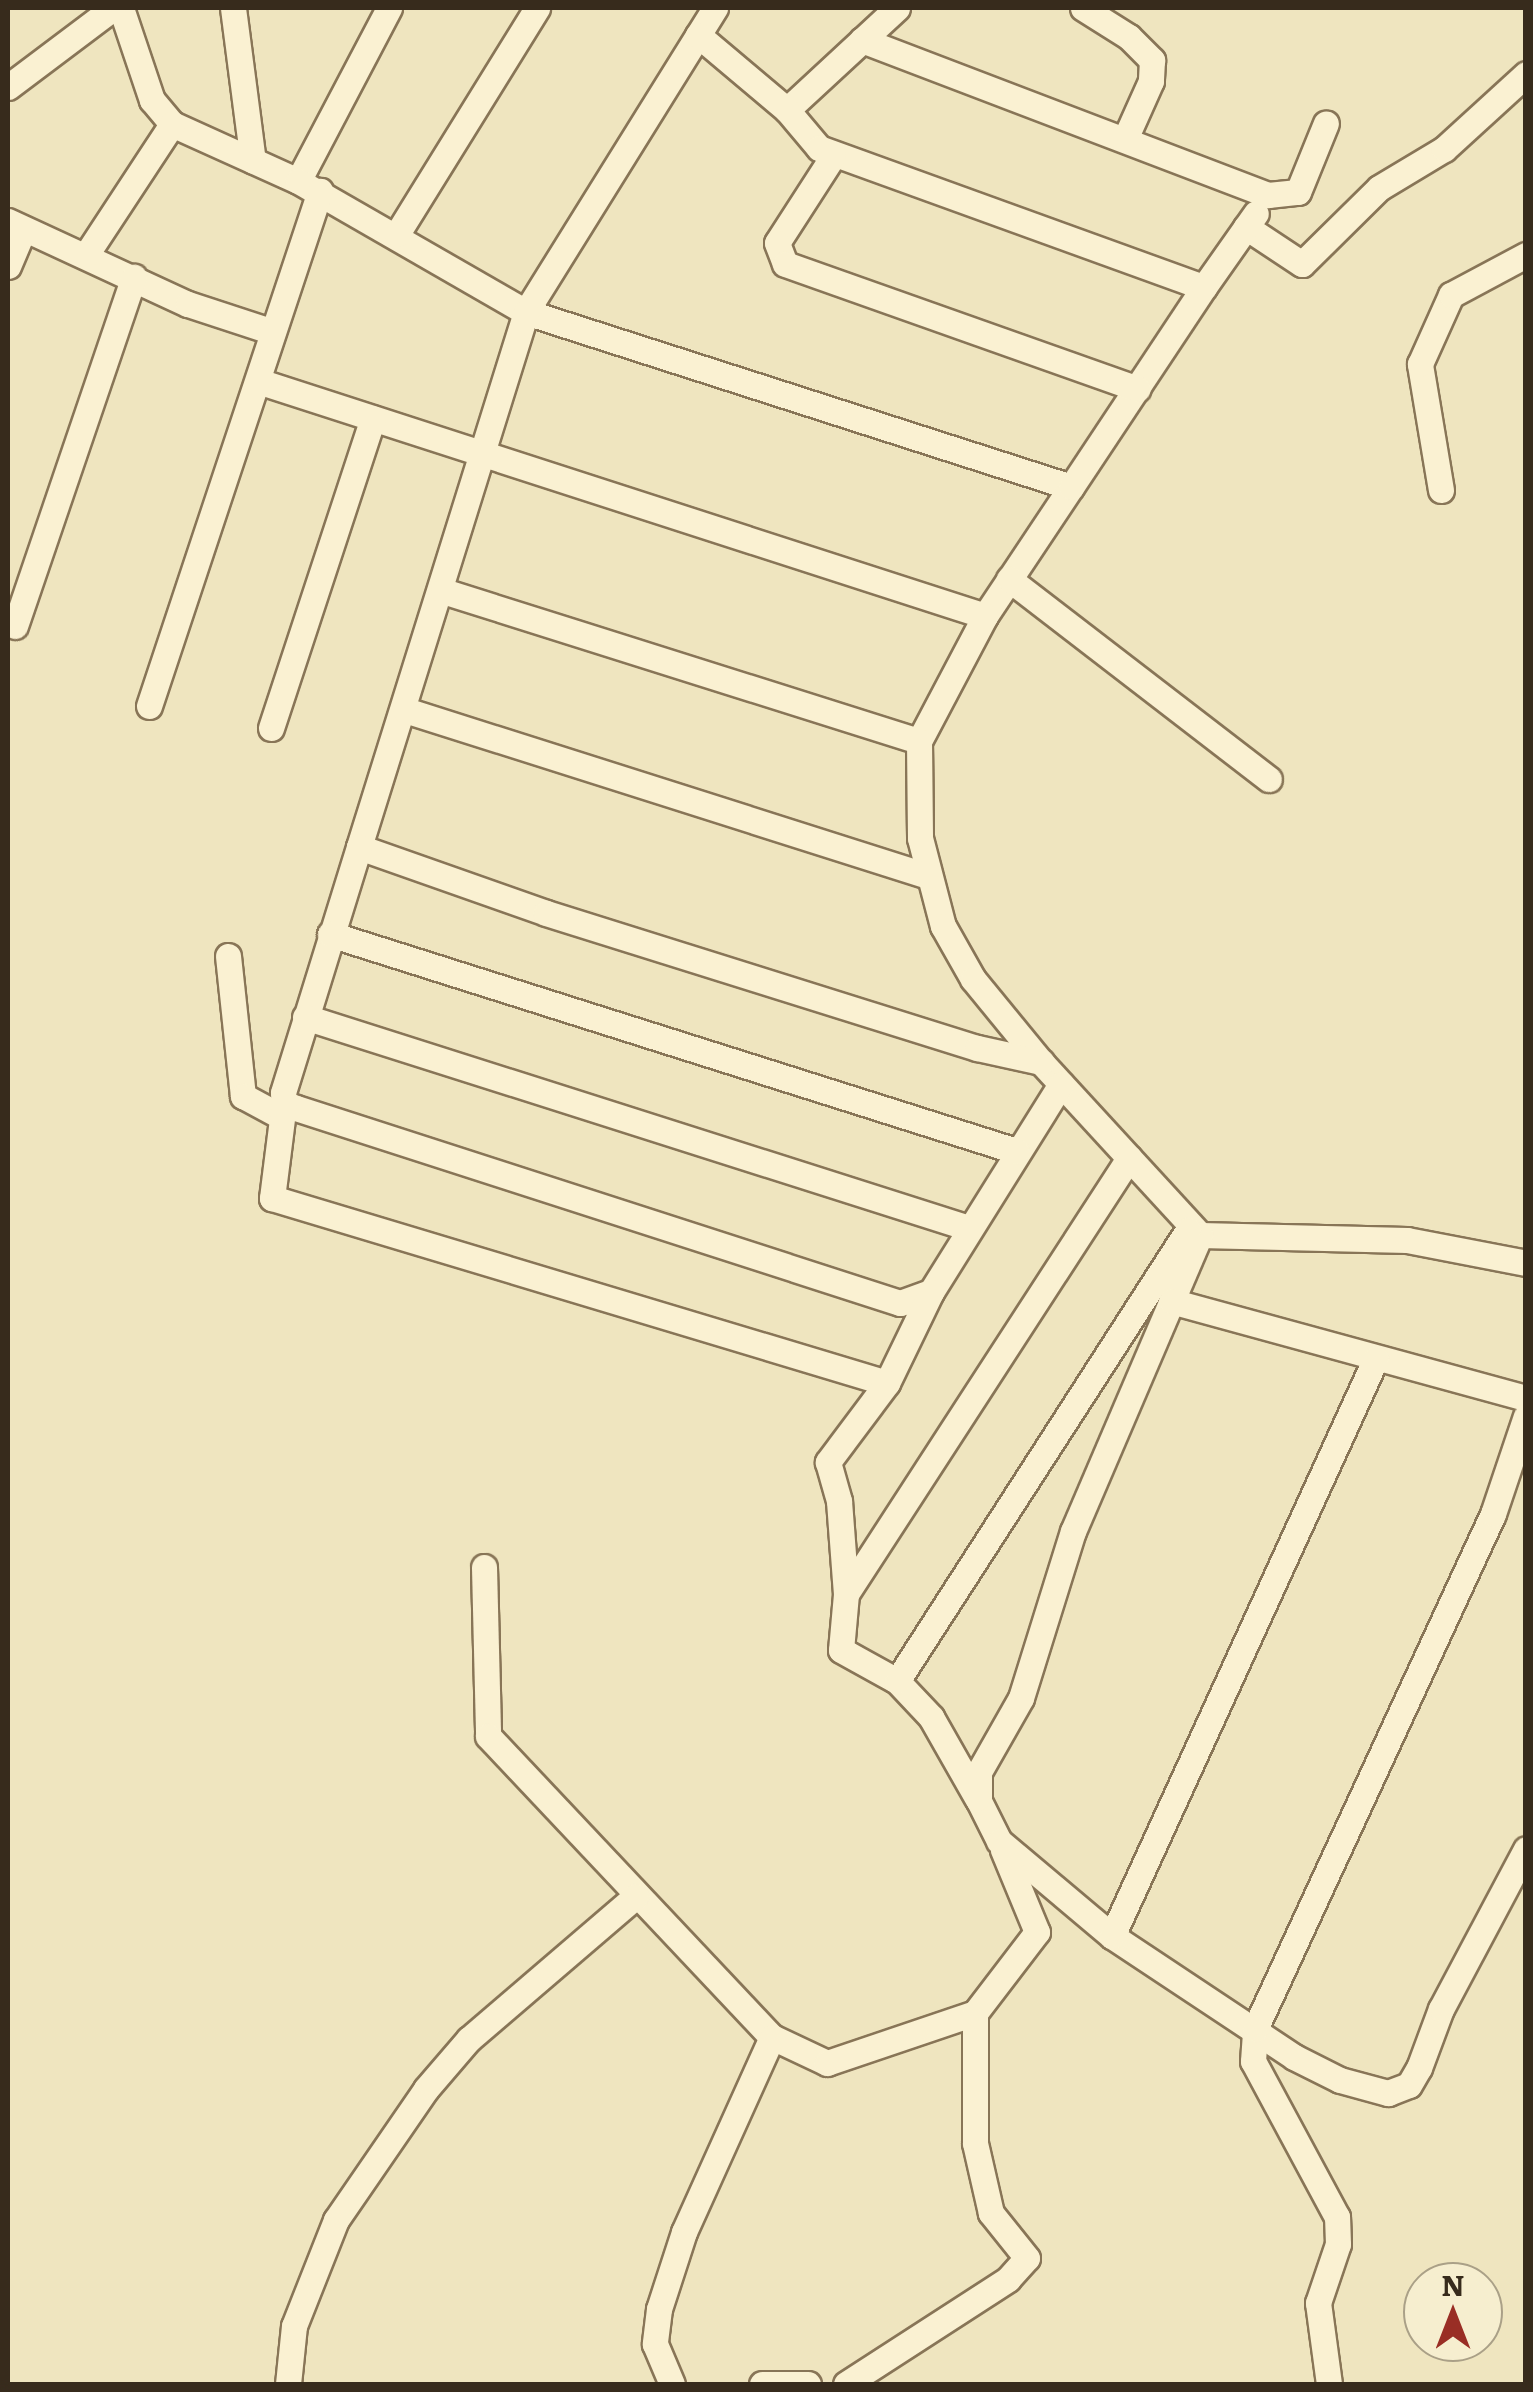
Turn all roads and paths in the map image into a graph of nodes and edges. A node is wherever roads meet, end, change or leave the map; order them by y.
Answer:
1 (113, 8) edge
2 (122, 8) edge
3 (232, 8) edge
4 (390, 8) edge
5 (537, 8) edge
6 (715, 8) edge
7 (1082, 8) edge
8 (883, 11) edge
9 (698, 35) junction
10 (862, 40) junction
11 (1526, 74) edge
12 (8, 86) edge
13 (787, 110) junction
14 (172, 124) junction
15 (1326, 124) dead end
16 (1126, 137) junction
17 (833, 156) junction
18 (253, 162) junction
19 (309, 186) junction
20 (1268, 195) junction
21 (15, 225) edge
22 (1246, 228) junction
23 (397, 234) junction
24 (86, 255) junction
25 (1526, 256) edge
26 (8, 266) edge
27 (134, 277) junction
28 (1204, 287) junction
29 (526, 312) junction
30 (273, 332) junction
31 (258, 381) junction
32 (1138, 389) junction
33 (373, 418) junction
34 (484, 454) junction
35 (1071, 487) junction
36 (1441, 490) dead end
37 (1010, 579) junction
38 (443, 590) junction
39 (985, 616) junction
40 (15, 626) dead end
41 (149, 706) dead end
42 (405, 710) junction
43 (271, 728) dead end
44 (919, 740) junction
45 (1269, 779) dead end
46 (359, 847) junction
47 (928, 876) junction
48 (330, 934) junction
49 (228, 956) dead end
50 (305, 1017) junction
51 (1041, 1062) junction
52 (1061, 1084) junction
53 (283, 1110) junction
54 (1016, 1150) junction
55 (1129, 1158) junction
56 (968, 1228) junction
57 (1195, 1231) junction
58 (1526, 1263) edge
59 (930, 1292) junction
60 (1171, 1301) junction
61 (1376, 1358) junction
62 (887, 1383) junction
63 (1526, 1398) edge
64 (1526, 1416) edge
65 (484, 1567) dead end
66 (846, 1594) junction
67 (897, 1681) junction
68 (979, 1801) junction
69 (998, 1841) junction
70 (1526, 1849) edge
71 (636, 1896) junction
72 (1112, 1936) junction
73 (975, 2013) junction
74 (1255, 2029) junction
75 (772, 2037) junction
76 (288, 2384) edge
77 (672, 2384) edge
78 (762, 2384) edge
79 (808, 2384) edge
80 (846, 2384) edge
81 (1329, 2384) edge

1 - 12 street
2 - 14 street
3 - 18 street
4 - 19 street
5 - 23 street
6 - 9 street
7 - 16 street
8 - 10 street
9 - 13 street
9 - 29 street
10 - 13 street
10 - 16 street
11 - 22 street
13 - 17 street
14 - 18 street
14 - 24 street
15 - 20 street
16 - 20 street
17 - 28 street
17 - 32 street
18 - 19 street
19 - 23 street
19 - 30 street
20 - 22 street
21 - 24 street
21 - 26 street
22 - 28 street
23 - 29 street
24 - 27 street
25 - 36 street
27 - 30 street
27 - 40 street
28 - 32 street
29 - 34 street
29 - 35 street
30 - 31 street
31 - 33 street
31 - 41 street
32 - 35 street
33 - 34 street
33 - 43 street
34 - 38 street
34 - 39 street
35 - 37 street
37 - 39 street
37 - 45 street
38 - 42 street
38 - 44 street
39 - 44 street
42 - 46 street
42 - 47 street
44 - 47 street
46 - 48 street
46 - 51 street
47 - 51 street
48 - 50 street
48 - 54 street
49 - 53 street
50 - 53 street
50 - 56 street
51 - 52 street
52 - 54 street
52 - 55 street
53 - 59 street
53 - 62 street
54 - 56 street
55 - 57 street
55 - 66 street
56 - 59 street
57 - 58 street
57 - 60 street
57 - 67 street
59 - 62 street
60 - 61 street
60 - 68 street
61 - 63 street
61 - 72 street
62 - 66 street
64 - 74 street
65 - 71 street
66 - 67 street
67 - 68 street
68 - 69 street
69 - 72 street
69 - 73 street
70 - 74 street
71 - 75 street
71 - 76 street
72 - 74 street
73 - 75 street
73 - 80 street
74 - 81 street
75 - 77 street
78 - 79 street

